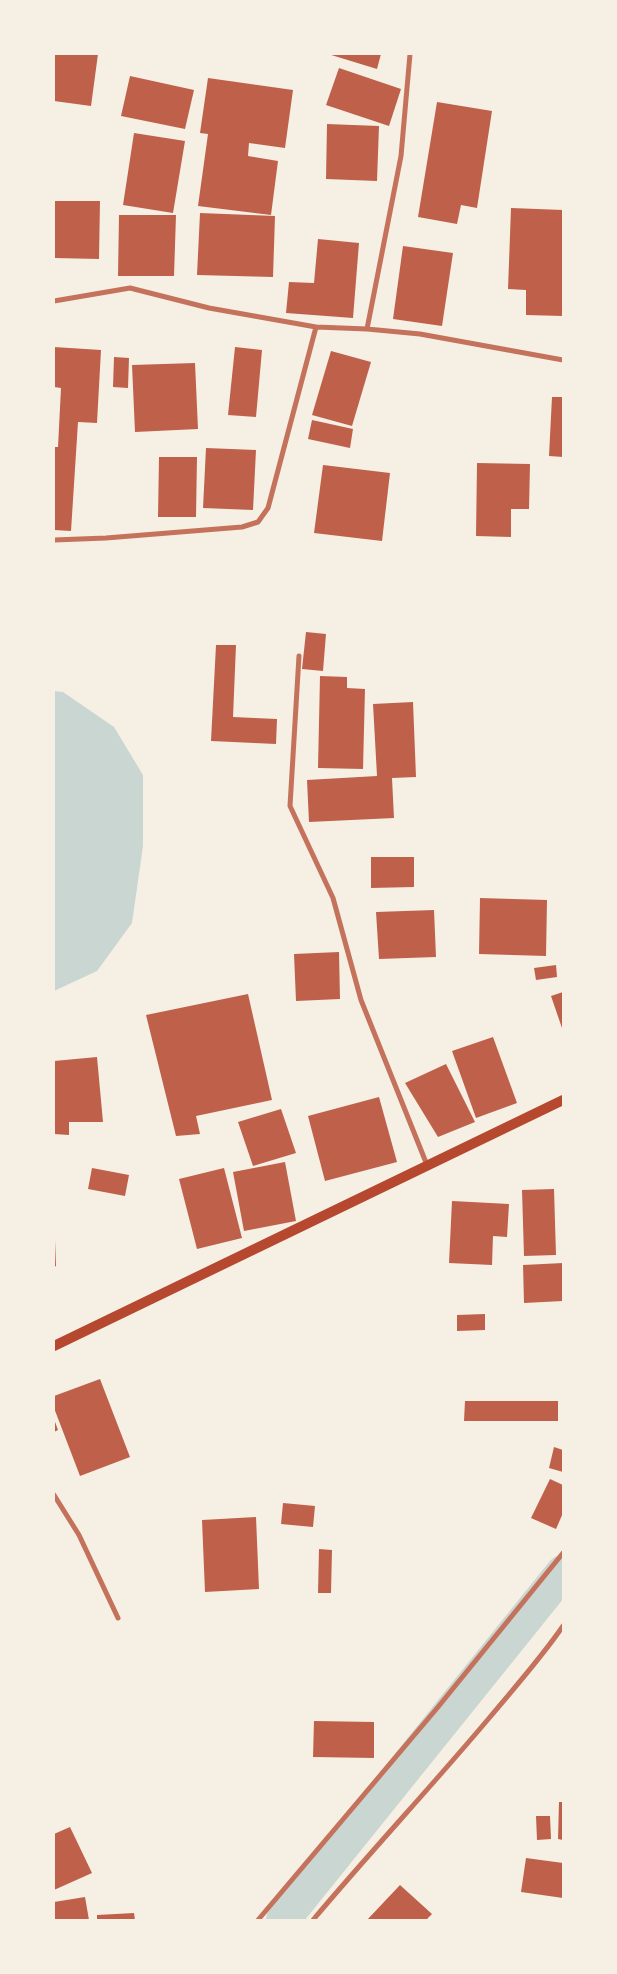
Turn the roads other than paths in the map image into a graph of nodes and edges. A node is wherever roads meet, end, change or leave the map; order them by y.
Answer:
1 (410, 54) edge
2 (54, 301) edge
3 (316, 327) junction
4 (368, 329) junction
5 (563, 360) edge
6 (54, 540) edge
7 (299, 656) dead end
8 (563, 1100) edge
9 (427, 1165) junction
10 (54, 1346) edge
11 (54, 1494) edge
12 (563, 1553) edge
13 (118, 1618) dead end
14 (563, 1626) edge
15 (258, 1920) edge
16 (313, 1920) edge

1 - 4 street
2 - 3 street
3 - 4 street
3 - 6 street
4 - 5 street
7 - 9 street
8 - 9 main road
9 - 10 main road
11 - 13 street
12 - 15 street
14 - 16 street

